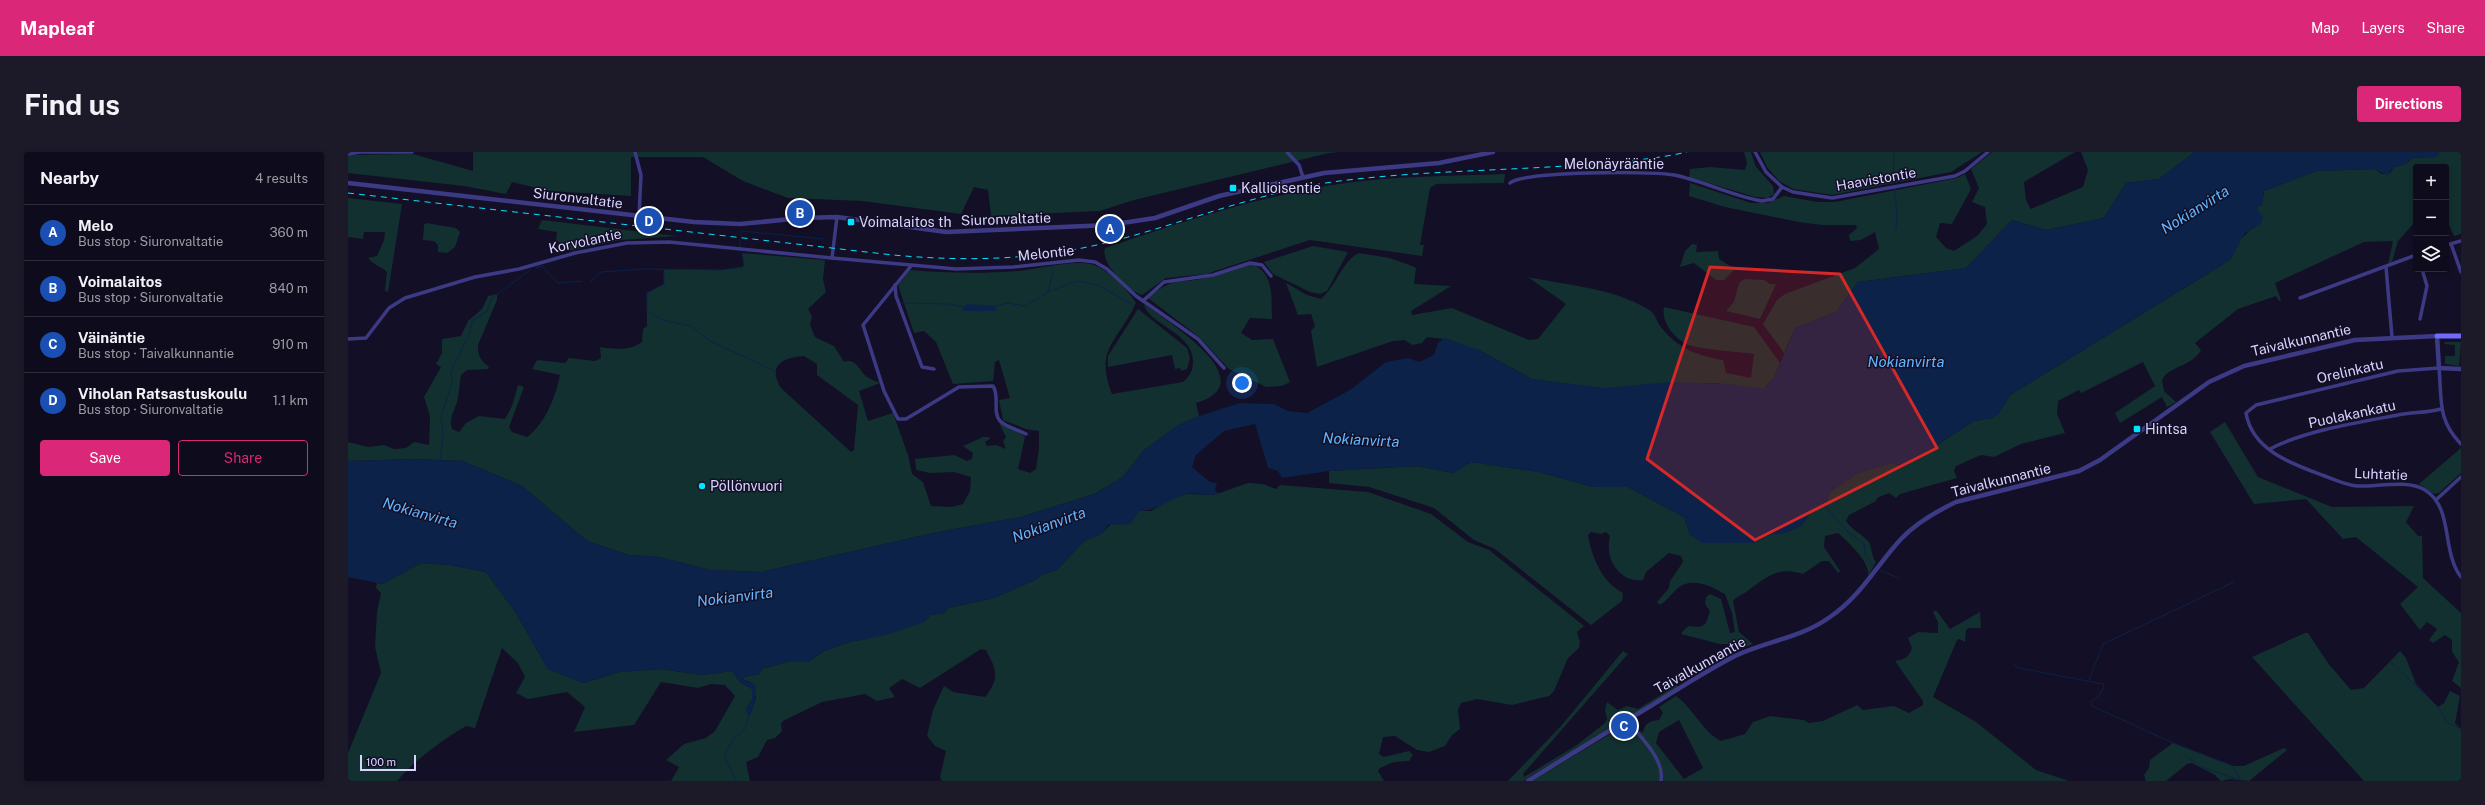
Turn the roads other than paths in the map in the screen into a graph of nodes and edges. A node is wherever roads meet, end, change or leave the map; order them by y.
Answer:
1 (360, 152) edge
2 (412, 152) edge
3 (635, 152) edge
4 (1287, 152) edge
5 (1493, 152) edge
6 (1755, 152) edge
7 (1988, 152) edge
8 (348, 154) edge
9 (1304, 177) junction
10 (348, 183) edge
11 (1510, 183) dead end
12 (1782, 187) junction
13 (639, 216) junction
14 (837, 217) junction
15 (2461, 241) edge
16 (2451, 244) joint
17 (2413, 256) edge
18 (832, 258) junction
19 (911, 266) junction
20 (2386, 267) junction
21 (2423, 272) edge
22 (2461, 272) edge
23 (1271, 276) dead end
24 (895, 285) junction
25 (2300, 298) dead end
26 (1144, 300) junction
27 (2420, 319) dead end
28 (2437, 336) junction
29 (2461, 336) edge
30 (2392, 337) junction
31 (348, 339) edge
32 (1224, 368) dead end
33 (2439, 368) junction
34 (934, 369) dead end
35 (2461, 369) edge
36 (2441, 409) junction
37 (2248, 410) joint
38 (1026, 434) dead end
39 (2461, 444) edge
40 (2270, 449) junction
41 (2461, 477) edge
42 (2437, 499) junction
43 (2461, 576) edge
44 (1627, 720) junction
45 (1528, 781) edge
46 (1660, 781) edge

1 - 2 street
1 - 8 street
3 - 13 street
4 - 9 street
5 - 9 street, Siuronvaltatie
6 - 12 street, Haavistontie
7 - 12 street, Haavistontie
9 - 14 street, Siuronvaltatie
10 - 13 street, Siuronvaltatie
11 - 12 street, Melonäyrääntie
13 - 14 street, Siuronvaltatie
14 - 18 street
15 - 16 street
16 - 22 street
17 - 20 street
18 - 19 street, Melontie
18 - 31 street, Korvolantie
19 - 24 street
19 - 26 street, Melontie
20 - 25 street
20 - 30 street
21 - 27 street
23 - 26 street
24 - 34 street
24 - 38 street
26 - 32 street, Melontie
28 - 29 main road, Taivalkunnantie
28 - 30 street, Taivalkunnantie
28 - 33 street
30 - 44 street, Taivalkunnantie
33 - 35 street, Orelinkatu
33 - 36 street
33 - 37 street, Orelinkatu
36 - 39 street
36 - 40 street, Puolakankatu
37 - 40 street, Luhtatie
40 - 42 street, Luhtatie
41 - 42 street
42 - 43 street
44 - 45 street, Taivalkunnantie
44 - 46 street

